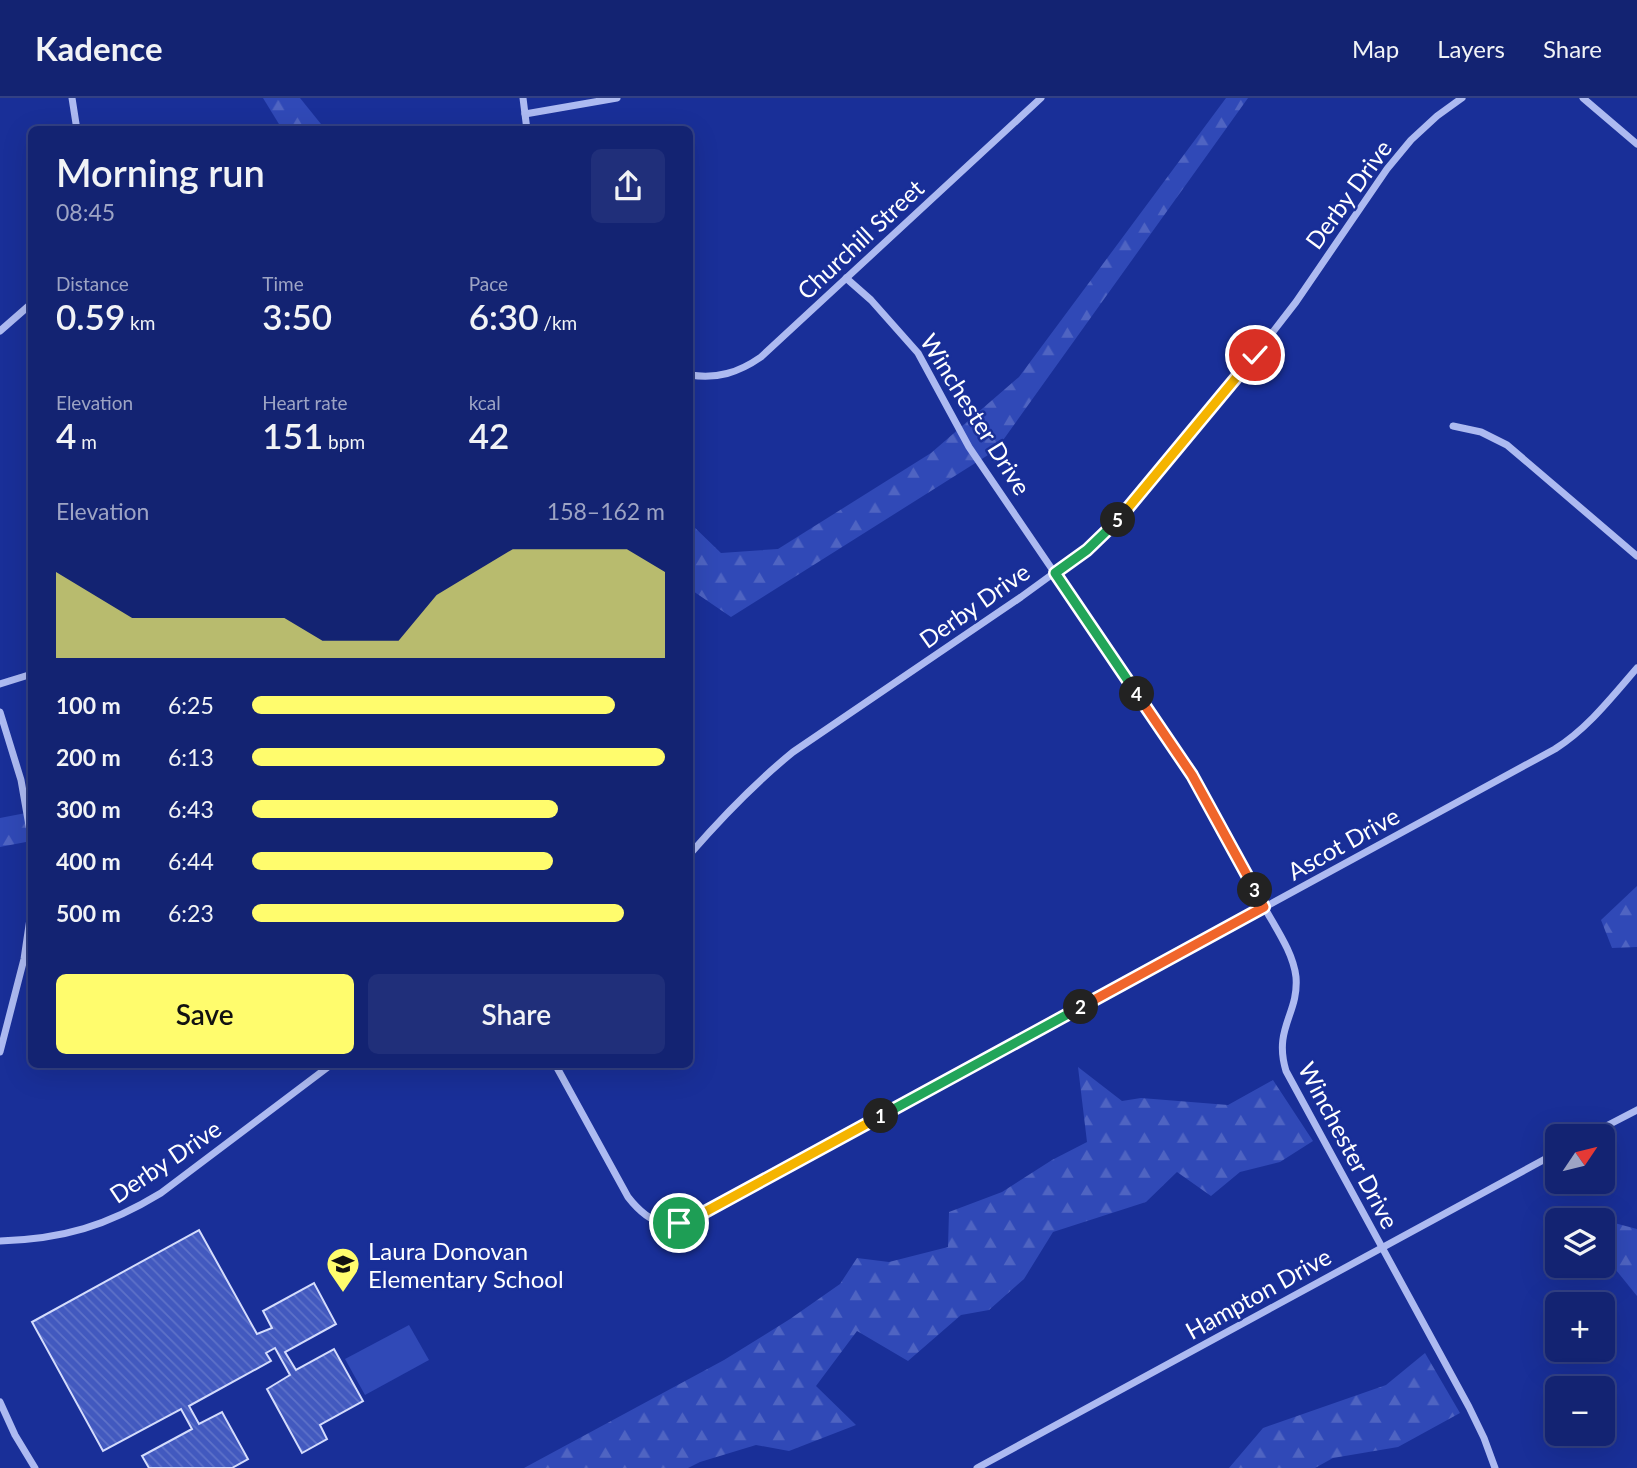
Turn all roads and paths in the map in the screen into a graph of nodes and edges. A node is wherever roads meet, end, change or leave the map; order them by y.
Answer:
1 (72, 98) edge
2 (523, 98) edge
3 (617, 98) edge
4 (1041, 98) edge
5 (1462, 98) edge
6 (1583, 98) edge
7 (525, 114) junction
8 (76, 126) edge
9 (526, 126) edge
10 (1637, 144) edge
11 (846, 278) junction
12 (28, 306) edge
13 (0, 331) edge
14 (693, 375) edge
15 (1453, 426) dead end
16 (1637, 556) edge
17 (1055, 573) junction
18 (1637, 668) edge
19 (28, 675) edge
20 (0, 684) edge
21 (0, 712) edge
22 (28, 820) edge
23 (693, 851) edge
24 (1264, 907) junction
25 (28, 932) edge
26 (0, 1052) edge
27 (327, 1068) edge
28 (557, 1068) edge
29 (1637, 1110) edge
30 (1610, 1124) edge
31 (1545, 1159) edge
32 (0, 1241) edge
33 (1381, 1248) junction
34 (0, 1402) edge
35 (35, 1468) edge
36 (977, 1468) edge
37 (1495, 1468) edge

1 - 8 street
2 - 7 street
3 - 7 street
4 - 11 street, Churchill Street
5 - 17 street, Derby Drive
6 - 10 street
7 - 9 street
11 - 14 street, Churchill Street
11 - 17 street, Winchester Drive
12 - 13 street
15 - 16 street
17 - 23 street, Derby Drive
17 - 24 street, Winchester Drive
18 - 24 street, Ascot Drive
19 - 20 street
21 - 22 street
24 - 28 street, Ascot Drive
24 - 33 street, Winchester Drive
25 - 26 street
27 - 32 street, Derby Drive
29 - 30 street
31 - 33 street, Hampton Drive
33 - 36 street, Hampton Drive
33 - 37 street, Winchester Drive
34 - 35 street

